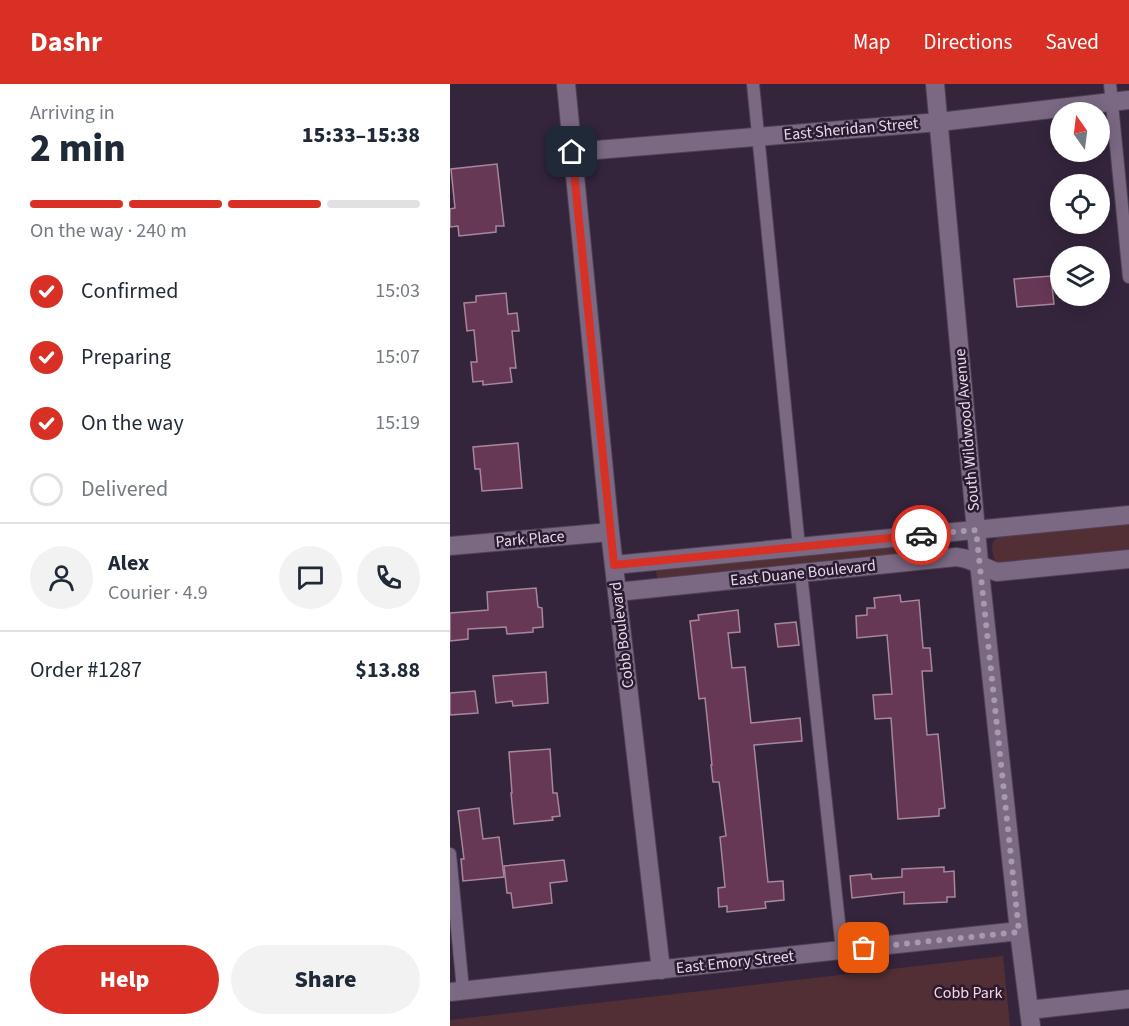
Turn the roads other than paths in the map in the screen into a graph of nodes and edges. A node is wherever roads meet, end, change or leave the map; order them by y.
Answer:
1 (566, 84) edge
2 (753, 84) edge
3 (935, 84) edge
4 (1117, 95) edge
5 (939, 122) junction
6 (758, 137) junction
7 (572, 152) junction
8 (1129, 277) edge
9 (1129, 514) edge
10 (976, 530) junction
11 (610, 532) junction
12 (450, 546) edge
13 (799, 547) junction
14 (1129, 559) edge
15 (979, 563) junction
16 (614, 565) junction
17 (801, 573) junction
18 (617, 592) junction
19 (450, 854) edge
20 (1019, 932) junction
21 (842, 950) junction
22 (661, 970) junction
23 (457, 991) edge
24 (1129, 999) edge
25 (1030, 1018) edge

1 - 7 street, Cobb Boulevard
2 - 6 lane
3 - 5 street, South Wildwood Avenue
4 - 5 street, East Sheridan Street
4 - 8 lane
5 - 6 street, East Sheridan Street
5 - 10 street, South Wildwood Avenue
6 - 7 street, East Sheridan Street
6 - 13 lane
7 - 11 street, Cobb Boulevard
9 - 10 street, East Duane Boulevard
10 - 13 street, East Duane Boulevard
10 - 15 street, South Wildwood Avenue
11 - 12 street, Park Place
11 - 16 street, Cobb Boulevard
13 - 16 street, East Duane Boulevard
14 - 15 street, East Duane Boulevard
15 - 17 street, East Duane Boulevard
15 - 20 street, South Wildwood Avenue
16 - 18 street, Cobb Boulevard
17 - 18 street, East Duane Boulevard
17 - 21 lane
18 - 22 street, Cobb Boulevard
19 - 23 lane
20 - 21 street, East Emory Street
20 - 25 street, South Wildwood Avenue
21 - 22 street, East Emory Street
22 - 23 street, East Emory Street
24 - 25 street

